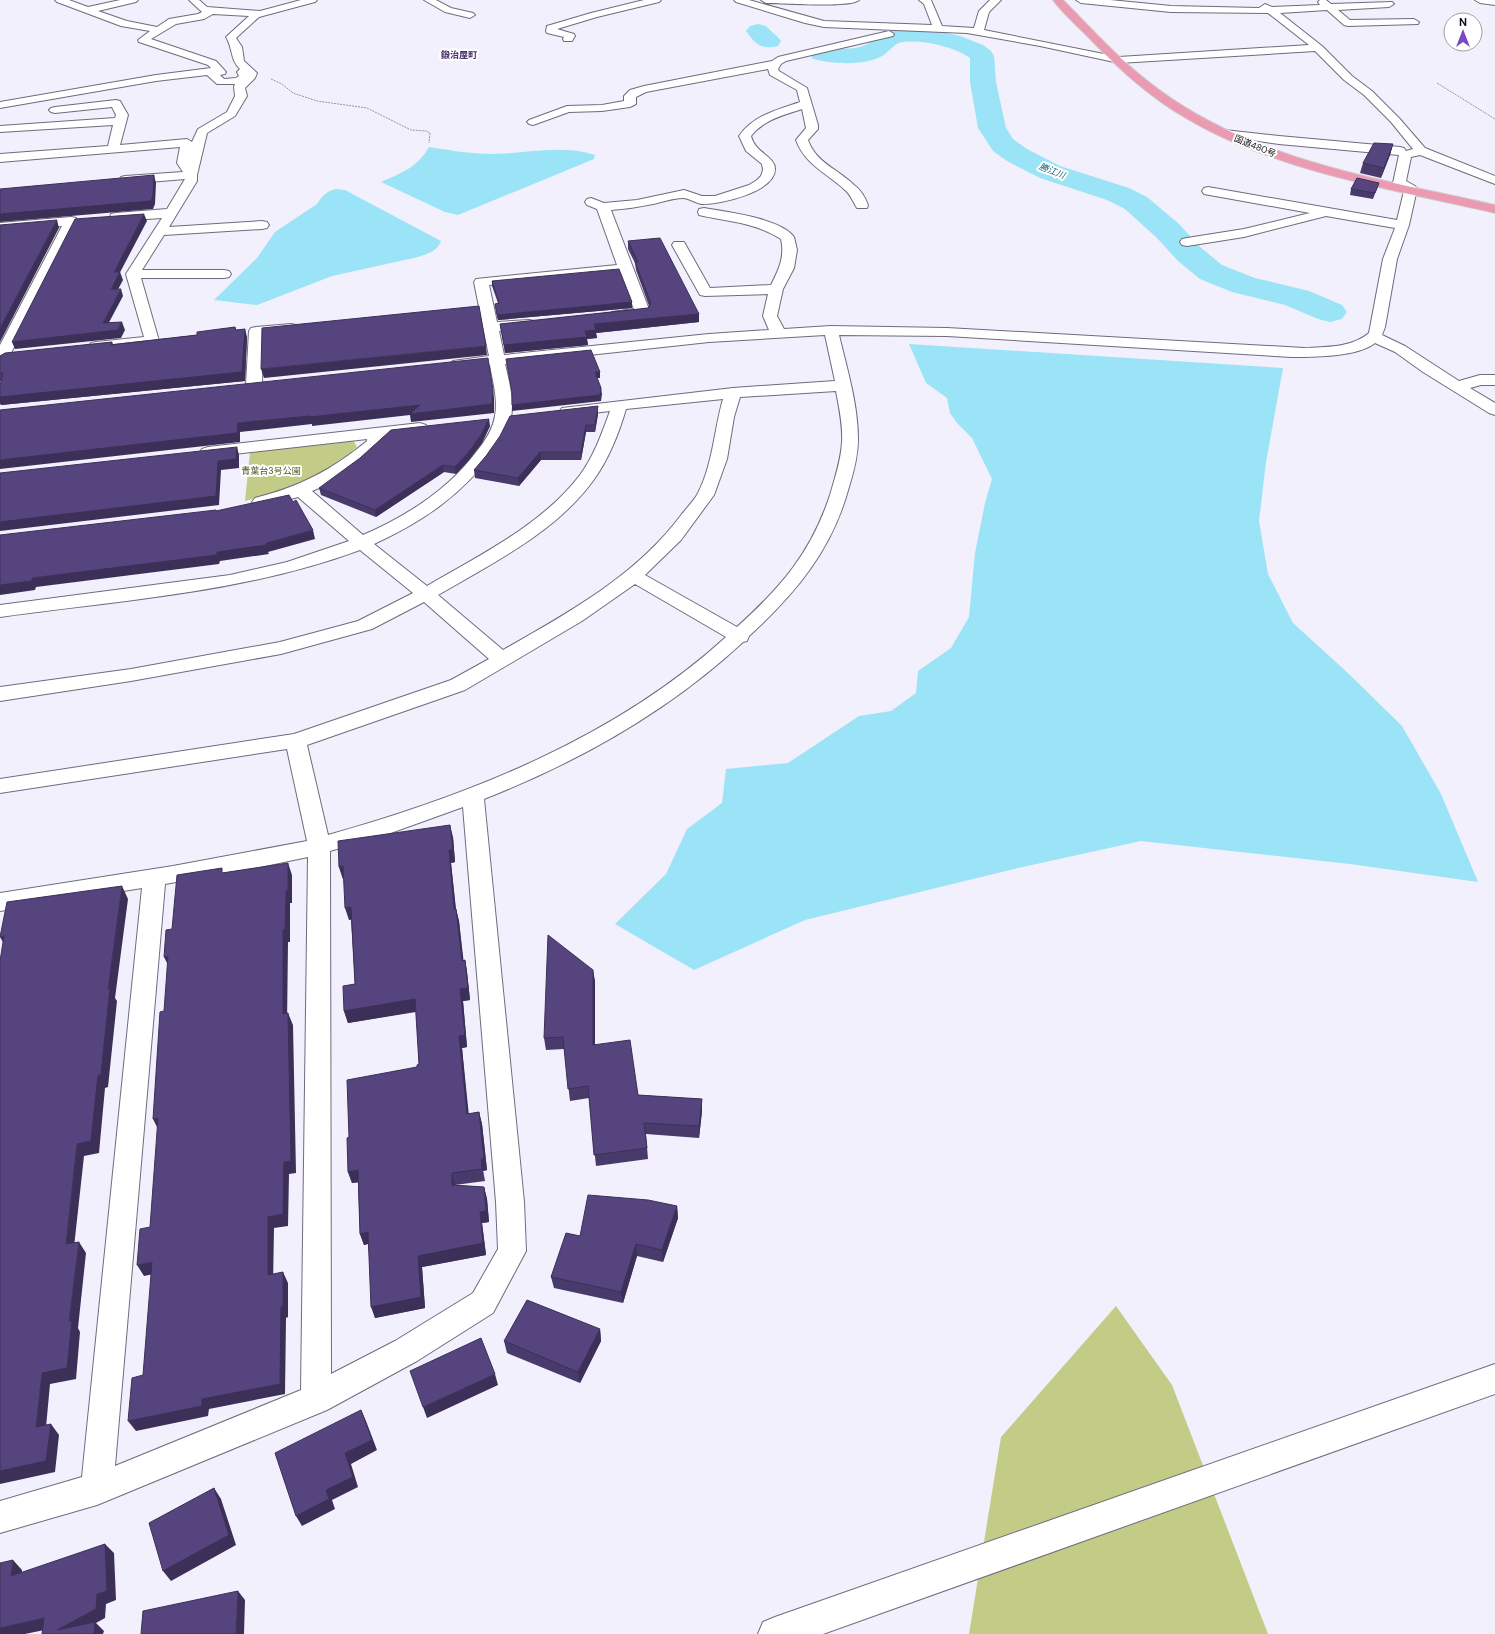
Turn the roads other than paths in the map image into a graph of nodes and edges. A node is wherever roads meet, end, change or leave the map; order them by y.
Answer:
1 (60, 0) edge
2 (133, 0) edge
3 (194, 0) edge
4 (312, 0) edge
5 (429, 0) edge
6 (656, 0) edge
7 (854, 0) edge
8 (924, 0) edge
9 (996, 0) edge
10 (1058, 0) edge
11 (1081, 0) edge
12 (1254, 0) edge
13 (1480, 0) edge
14 (742, 1) edge
15 (1495, 2) edge
16 (1324, 3) edge
17 (1389, 4) dead end
18 (86, 10) junction
19 (1269, 10) junction
20 (206, 12) junction
21 (262, 14) junction
22 (470, 15) dead end
23 (1414, 22) dead end
24 (897, 27) junction
25 (938, 29) junction
26 (159, 30) junction
27 (978, 32) junction
28 (233, 36) junction
29 (568, 39) dead end
30 (1318, 48) junction
31 (1118, 60) junction
32 (775, 64) junction
33 (247, 72) junction
34 (806, 104) junction
35 (0, 105) edge
36 (46, 111) dead end
37 (120, 120) junction
38 (533, 122) dead end
39 (0, 130) edge
40 (1224, 133) junction
41 (113, 149) junction
42 (1422, 151) junction
43 (0, 158) edge
44 (191, 175) junction
45 (1495, 180) edge
46 (111, 181) edge
47 (1411, 189) junction
48 (1208, 191) dead end
49 (591, 202) dead end
50 (862, 205) dead end
51 (603, 207) junction
52 (1495, 209) edge
53 (704, 212) dead end
54 (1330, 212) junction
55 (171, 213) junction
56 (102, 218) edge
57 (86, 220) edge
58 (71, 221) junction
59 (262, 225) dead end
60 (1402, 225) junction
61 (0, 227) edge
62 (161, 231) junction
63 (1187, 242) dead end
64 (679, 245) dead end
65 (626, 268) junction
66 (133, 274) junction
67 (224, 274) dead end
68 (776, 289) junction
69 (488, 308) junction
70 (472, 309) edge
71 (603, 316) edge
72 (540, 322) edge
73 (302, 327) edge
74 (492, 327) junction
75 (831, 330) junction
76 (778, 332) junction
77 (1374, 337) junction
78 (81, 348) edge
79 (18, 354) edge
80 (1, 358) edge
81 (497, 360) junction
82 (444, 365) edge
83 (1495, 380) edge
84 (270, 384) edge
85 (254, 385) junction
86 (843, 386) junction
87 (239, 387) edge
88 (1456, 387) junction
89 (733, 393) junction
90 (620, 405) junction
91 (1495, 410) edge
92 (550, 413) edge
93 (511, 418) junction
94 (485, 421) edge
95 (438, 426) edge
96 (374, 433) junction
97 (195, 453) edge
98 (301, 491) junction
99 (248, 506) edge
100 (362, 543) junction
101 (634, 576) junction
102 (426, 594) junction
103 (0, 610) edge
104 (740, 637) junction
105 (501, 659) junction
106 (0, 694) edge
107 (296, 741) junction
108 (0, 786) edge
109 (473, 796) junction
110 (319, 846) junction
111 (154, 878) junction
112 (0, 902) edge
113 (1495, 1379) edge
114 (316, 1399) junction
115 (97, 1489) junction
116 (0, 1517) edge
117 (775, 1634) edge

1 - 18 street
2 - 18 street
3 - 20 street
4 - 21 street
5 - 22 street
6 - 29 street
7 - 14 street
8 - 25 street
9 - 27 street
10 - 31 highway, 国道480号
11 - 19 street
12 - 19 street
13 - 15 street
14 - 24 street
16 - 17 street
16 - 19 street
16 - 23 street
18 - 26 street
19 - 30 street
20 - 21 street
20 - 26 street
20 - 28 street
21 - 28 street
24 - 25 street
24 - 32 street
25 - 27 street
26 - 33 street
27 - 31 street
28 - 33 street
30 - 31 street
30 - 42 street
31 - 40 highway, 国道480号
32 - 34 street
32 - 38 street
33 - 35 street
33 - 44 street
34 - 50 street
34 - 51 street
36 - 37 street
37 - 39 street
37 - 41 street
40 - 42 street
40 - 47 highway, 国道480号
41 - 43 street
41 - 44 street
42 - 45 street
42 - 47 street
44 - 46 street
44 - 55 street
47 - 52 highway, 国道480号
47 - 60 street
48 - 54 street
49 - 51 street
51 - 65 street
53 - 68 street
54 - 60 street
54 - 63 street
55 - 56 street
55 - 62 street
57 - 58 street
58 - 61 street
58 - 80 street
59 - 62 street
60 - 77 street
62 - 66 street
64 - 68 street
65 - 69 street
65 - 71 street
66 - 67 street
66 - 78 street
68 - 76 street
69 - 70 street
69 - 74 street
72 - 74 street
73 - 85 street
74 - 81 street
75 - 76 street
75 - 77 street
75 - 86 street
76 - 81 street
77 - 88 street
79 - 80 street
81 - 82 street
81 - 93 street
83 - 88 street
84 - 85 street
85 - 87 street
86 - 89 street
86 - 104 street
88 - 91 street
89 - 90 street
89 - 101 street
90 - 92 street
90 - 102 street
93 - 94 street
93 - 100 street
95 - 96 street
96 - 97 street
96 - 98 street
98 - 99 street
98 - 100 street
100 - 102 street
100 - 103 street
101 - 104 street
101 - 105 street
102 - 105 street
102 - 106 street
104 - 109 street
105 - 107 street
107 - 108 street
107 - 110 street
109 - 110 street
109 - 114 street
110 - 111 street
110 - 114 street
111 - 112 street
111 - 115 street
113 - 117 street
114 - 115 street
115 - 116 street

